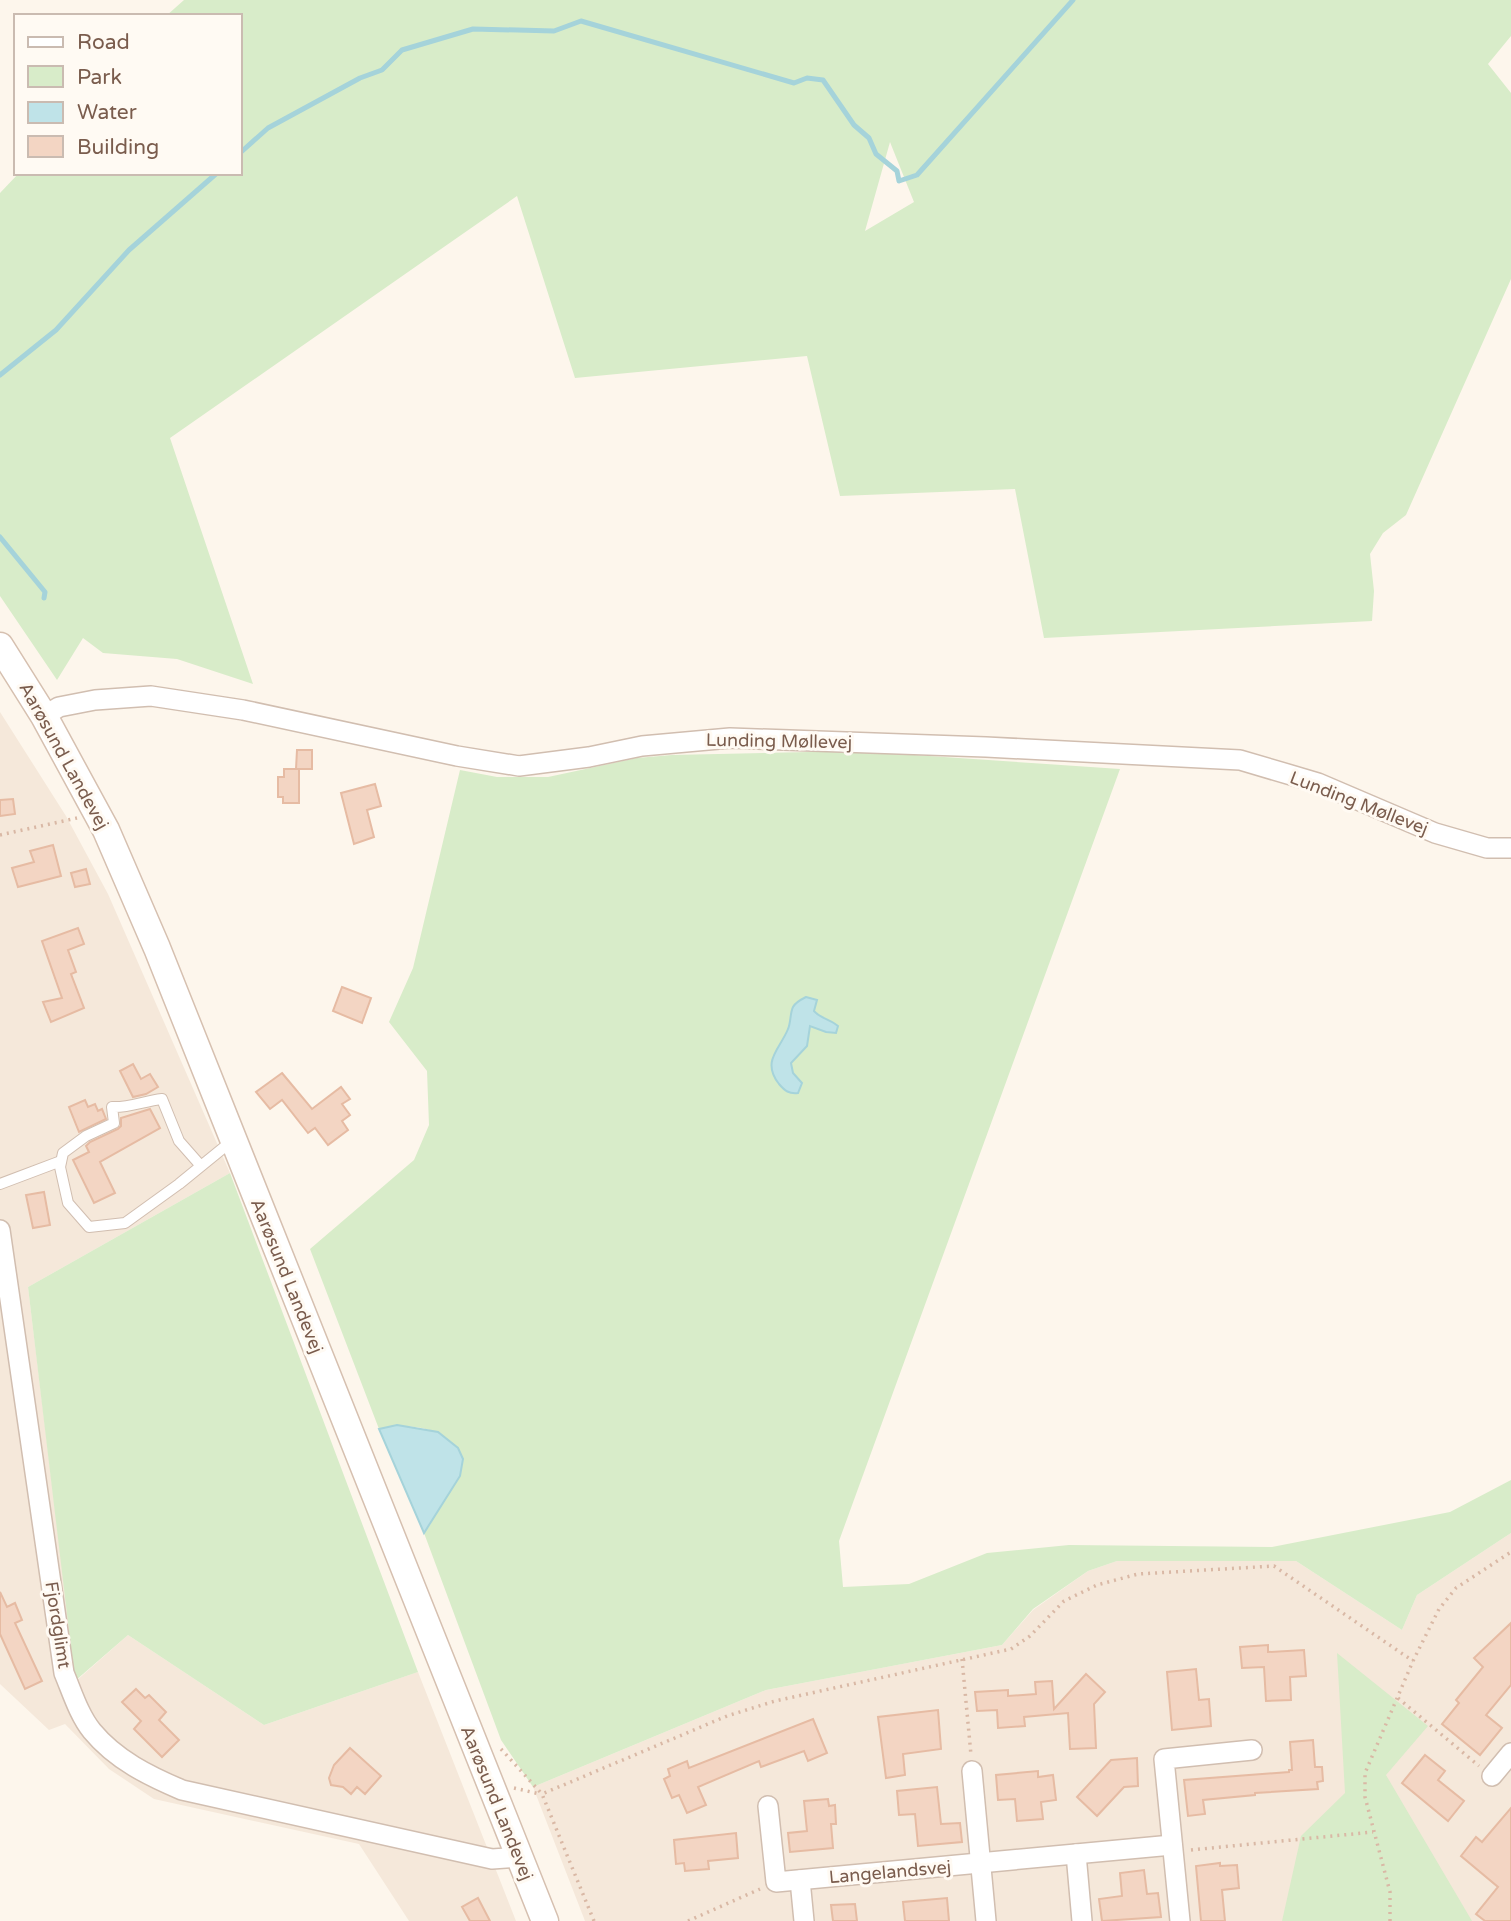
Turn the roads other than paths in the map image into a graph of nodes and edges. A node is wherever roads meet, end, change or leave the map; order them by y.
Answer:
1 (0, 646) edge
2 (44, 716) junction
3 (1511, 848) edge
4 (233, 1140) junction
5 (61, 1161) junction
6 (201, 1166) junction
7 (0, 1184) edge
8 (0, 1230) edge
9 (1252, 1750) dead end
10 (1511, 1753) edge
11 (972, 1771) road end
12 (1492, 1776) road end
13 (768, 1806) dead end
14 (1172, 1845) junction
15 (1076, 1854) junction
16 (519, 1857) junction
17 (981, 1863) junction
18 (800, 1880) junction
19 (545, 1921) edge
20 (804, 1921) edge
21 (986, 1921) edge
22 (1082, 1921) edge
23 (1180, 1921) edge

1 - 2 street, Aarøsund Landevej
2 - 3 street, Lunding Møllevej
2 - 4 street, Aarøsund Landevej
4 - 6 lane
4 - 16 street, Aarøsund Landevej
5 - 6 lane
5 - 6 lane
5 - 7 lane
8 - 16 street, Fjordglimt
9 - 14 street
10 - 12 street
11 - 17 street
13 - 18 street, Langelandsvej
14 - 15 street, Langelandsvej
14 - 23 street
15 - 17 street, Langelandsvej
15 - 22 street
16 - 19 street, Aarøsund Landevej
17 - 18 street, Langelandsvej
17 - 21 street
18 - 20 street

